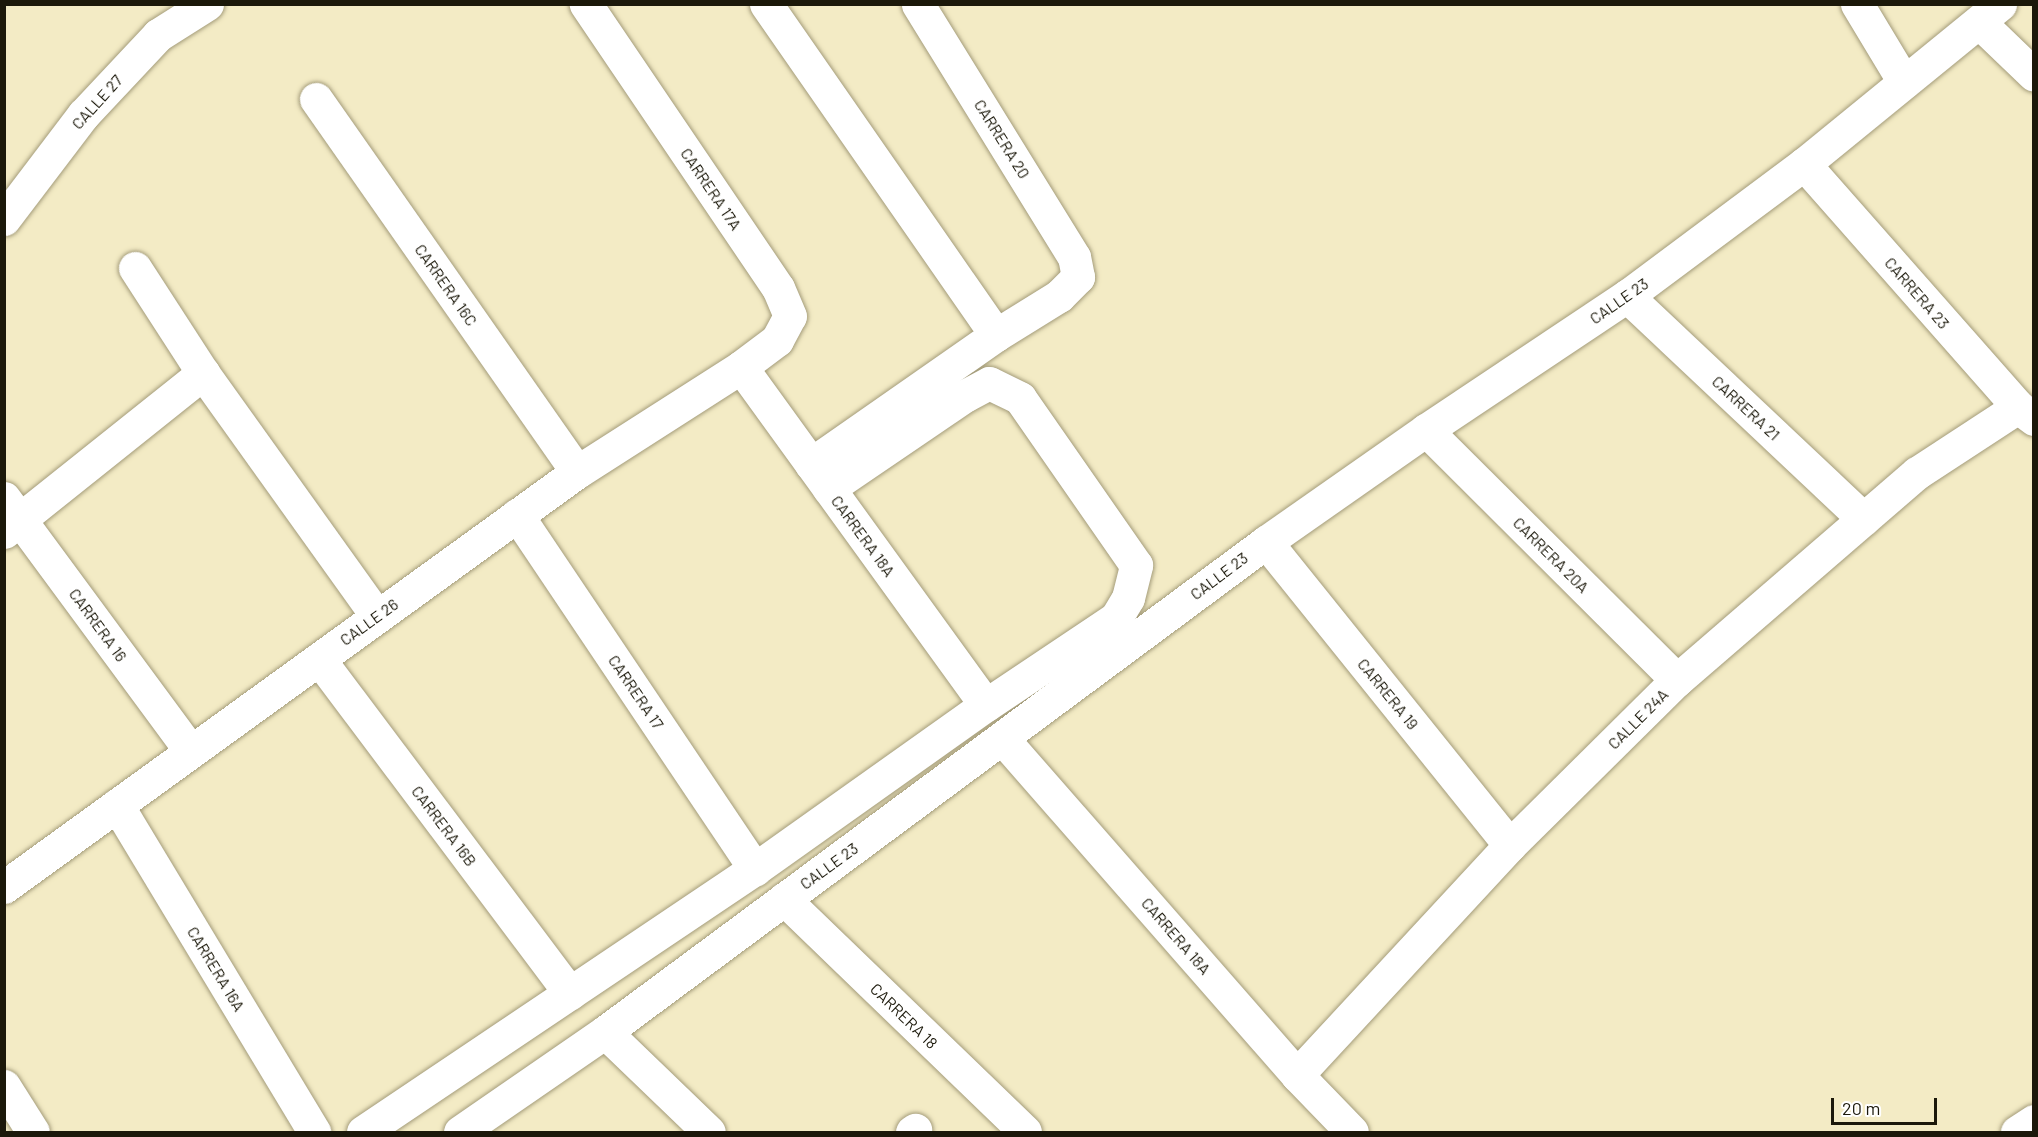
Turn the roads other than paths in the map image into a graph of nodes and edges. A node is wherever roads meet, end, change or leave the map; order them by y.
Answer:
1 (207, 4) edge
2 (586, 4) edge
3 (765, 4) edge
4 (918, 4) edge
5 (1857, 4) edge
6 (1989, 13) edge
7 (2034, 75) edge
8 (1904, 82) junction
9 (316, 99) dead end
10 (1803, 164) junction
11 (4, 219) edge
12 (135, 268) dead end
13 (1627, 297) junction
14 (996, 335) junction
15 (741, 367) junction
16 (203, 373) junction
17 (2026, 413) edge
18 (1426, 430) junction
19 (577, 472) junction
20 (820, 476) junction
21 (517, 515) junction
22 (10, 517) edge
23 (1864, 519) junction
24 (1266, 542) junction
25 (377, 616) junction
26 (319, 659) junction
27 (1677, 680) junction
28 (986, 705) junction
29 (1002, 738) junction
30 (191, 752) junction
31 (117, 805) junction
32 (1510, 845) junction
33 (755, 869) junction
34 (4, 887) edge
35 (784, 899) junction
36 (570, 993) junction
37 (605, 1032) junction
38 (1297, 1075) junction
39 (4, 1086) edge
40 (2034, 1121) edge
41 (33, 1132) edge
42 (314, 1132) edge
43 (363, 1132) edge
44 (460, 1132) edge
45 (709, 1132) edge
46 (1025, 1132) edge
47 (1352, 1132) edge
48 (2017, 1132) edge

1 - 11 street, CALLE 27
2 - 15 street, CARRERA 17A
3 - 14 street
4 - 14 street, CARRERA 20
5 - 8 street
6 - 7 street
6 - 8 street, CALLE 23
8 - 10 street, CALLE 23
9 - 19 street, CARRERA 16C
10 - 13 street, CALLE 23
10 - 17 street, CARRERA 23
12 - 16 street
13 - 18 street, CALLE 23
13 - 23 street, CARRERA 21
14 - 20 street
15 - 19 street, CALLE 26
15 - 20 street, CARRERA 18A
16 - 22 street
16 - 25 street
17 - 23 street, CALLE 24A
18 - 24 street, CALLE 23
18 - 27 street, CARRERA 20A
19 - 21 street, CALLE 26
20 - 28 street, CARRERA 18A
20 - 28 street
21 - 25 street, CALLE 26
21 - 33 street, CARRERA 17
22 - 30 street, CARRERA 16
23 - 27 street, CALLE 24A
24 - 29 street, CALLE 23
24 - 32 street, CARRERA 19
25 - 26 street, CALLE 26
26 - 30 street, CALLE 26
26 - 36 street, CARRERA 16B
27 - 32 street, CALLE 24A
28 - 33 street
29 - 35 street, CALLE 23
29 - 38 street, CARRERA 18A
30 - 31 street, CALLE 26
31 - 34 street, CALLE 26
31 - 42 street, CARRERA 16A
32 - 38 street, CALLE 24A
33 - 36 street
35 - 37 street, CALLE 23
35 - 46 street, CARRERA 18
36 - 43 street
37 - 44 street, CALLE 23
37 - 45 street
38 - 47 street, CARRERA 18A
39 - 41 street
40 - 48 street

